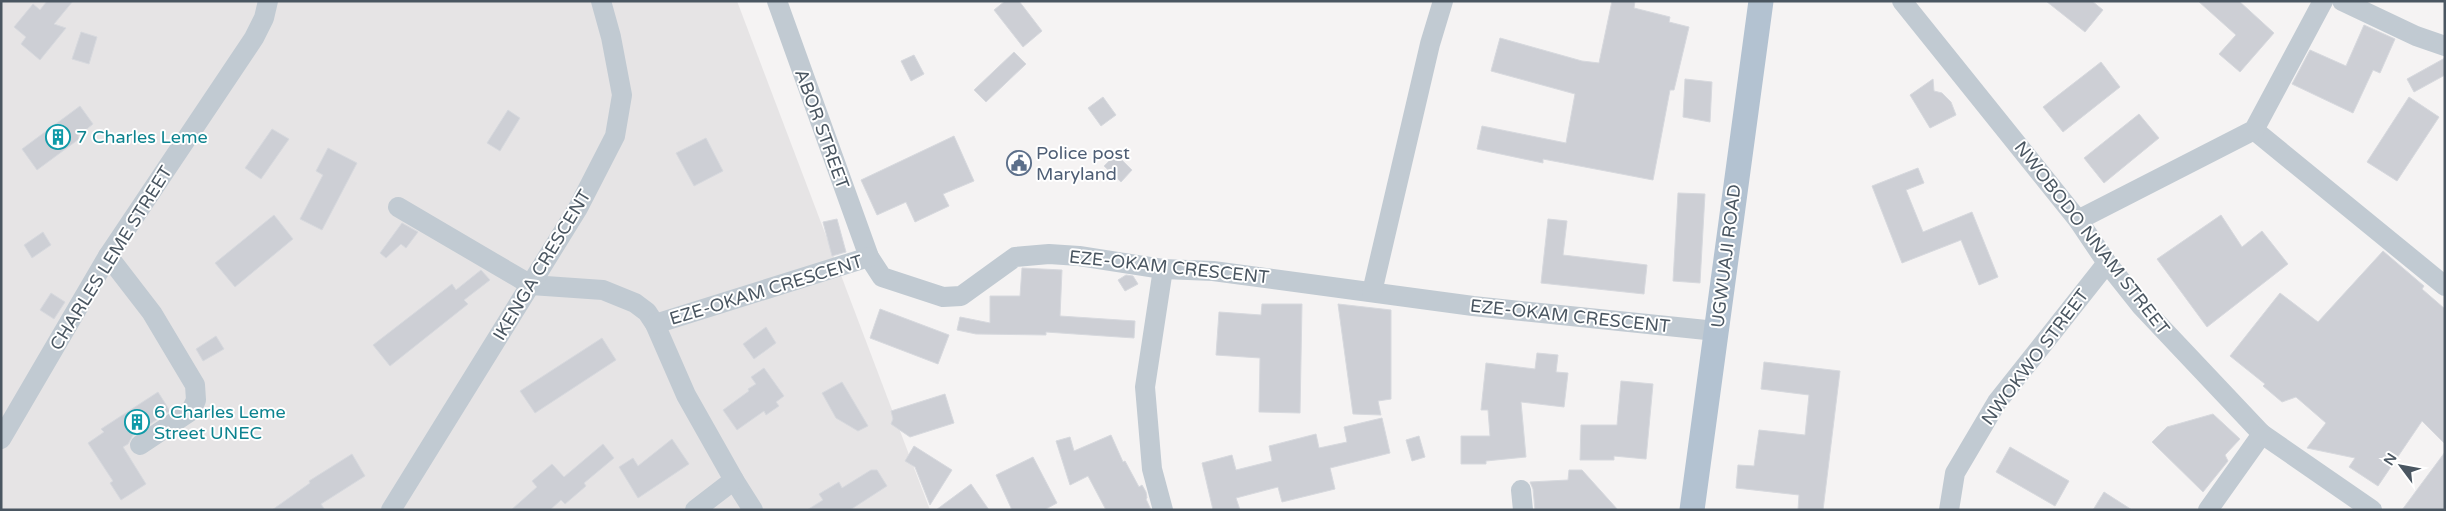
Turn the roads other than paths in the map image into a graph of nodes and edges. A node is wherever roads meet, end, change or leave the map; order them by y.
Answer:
1 (268, 1) edge
2 (601, 1) edge
3 (777, 1) edge
4 (1443, 1) edge
5 (1761, 1) edge
6 (1902, 1) edge
7 (2342, 1) edge
8 (2313, 6) edge
9 (2445, 46) edge
10 (2254, 130) junction
11 (398, 207) dead end
12 (2078, 220) junction
13 (108, 256) junction
14 (870, 257) junction
15 (2107, 263) junction
16 (1163, 268) junction
17 (532, 285) junction
18 (2445, 286) edge
19 (1372, 292) junction
20 (655, 324) junction
21 (1716, 331) junction
22 (2262, 434) junction
23 (1, 439) edge
24 (140, 445) dead end
25 (734, 480) junction
26 (391, 510) edge
27 (695, 510) edge
28 (753, 510) edge
29 (1163, 510) edge
30 (1692, 510) edge
31 (1949, 510) edge
32 (2208, 510) edge
33 (2372, 510) edge

1 - 13 street, CHARLES LEME STREET
2 - 17 street, IKENGA CRESCENT
3 - 14 street, ABOR STREET
4 - 19 street
5 - 21 main road, UGWUAJI ROAD
6 - 12 street, NWOBODO NNAM STREET
7 - 9 street
8 - 10 street
10 - 12 street
10 - 18 street
11 - 17 street
12 - 15 street, NWOBODO NNAM STREET
13 - 23 street, CHARLES LEME STREET
13 - 24 street
14 - 16 street, EZE-OKAM CRESCENT
14 - 20 street, EZE-OKAM CRESCENT
15 - 22 street, NWOBODO NNAM STREET
15 - 31 street, NWOKWO STREET
16 - 19 street, EZE-OKAM CRESCENT
16 - 29 street
17 - 20 street
17 - 26 street, IKENGA CRESCENT
19 - 21 street, EZE-OKAM CRESCENT
20 - 25 street
21 - 30 main road, UGWUAJI ROAD
22 - 32 street
22 - 33 street, NWOBODO NNAM STREET
25 - 27 street
25 - 28 street

